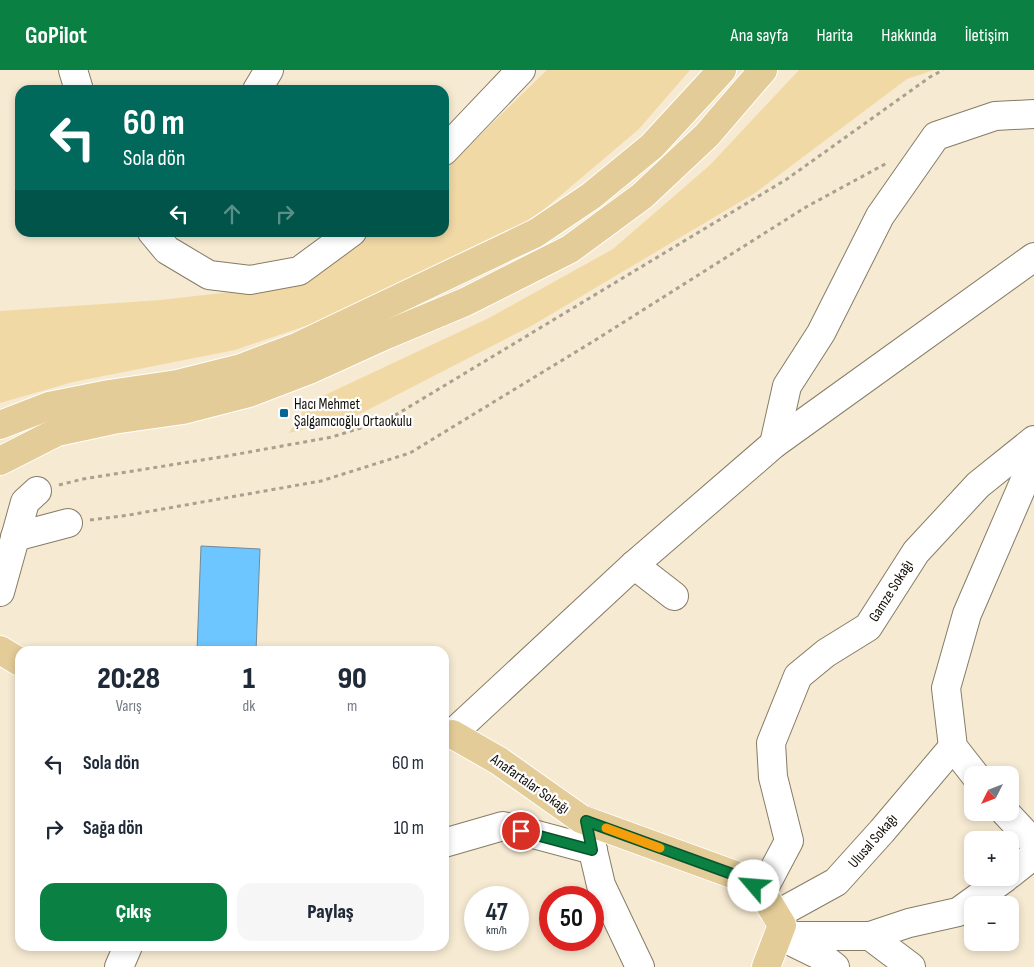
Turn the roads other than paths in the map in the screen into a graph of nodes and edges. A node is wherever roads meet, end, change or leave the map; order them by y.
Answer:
1 (73, 70) edge
2 (269, 70) edge
3 (521, 70) edge
4 (722, 70) edge
5 (763, 70) edge
6 (78, 85) edge
7 (260, 85) edge
8 (1034, 114) edge
9 (449, 146) edge
10 (345, 237) edge
11 (166, 238) edge
12 (1034, 257) edge
13 (0, 425) edge
14 (1034, 440) edge
15 (774, 444) junction
16 (1034, 459) edge
17 (0, 461) edge
18 (37, 491) road end
19 (68, 522) road end
20 (15, 537) junction
21 (634, 565) junction
22 (0, 592) edge
23 (674, 596) dead end
24 (0, 650) edge
25 (15, 659) edge
26 (449, 734) edge
27 (449, 736) edge
28 (953, 747) junction
29 (968, 766) edge
30 (586, 821) junction
31 (1013, 821) edge
32 (449, 841) edge
33 (1034, 843) edge
34 (592, 850) junction
35 (1034, 855) edge
36 (1019, 867) edge
37 (994, 886) edge
38 (762, 892) junction
39 (777, 925) junction
40 (870, 936) junction
41 (126, 951) edge
42 (119, 967) edge
43 (640, 967) edge
44 (766, 967) edge
45 (835, 967) edge
46 (911, 967) edge

1 - 6 street
2 - 7 street
3 - 9 street
4 - 13 main road
5 - 17 main road
8 - 15 street
10 - 11 street
12 - 15 street
14 - 38 street, Gamze Sokağı
15 - 21 street
16 - 28 street
18 - 20 street
19 - 20 street
20 - 22 street
21 - 23 street
21 - 26 street
24 - 25 main road
27 - 30 main road, Anafartalar Sokağı
28 - 29 street
28 - 39 street, Ulusal Sokağı
30 - 34 street
30 - 38 main road, Anafartalar Sokağı
31 - 33 street
32 - 34 street
34 - 43 street
35 - 36 street
37 - 40 street
38 - 39 main road, Anafartalar Sokağı
39 - 40 street
39 - 44 main road
39 - 45 street
40 - 46 street
41 - 42 street

